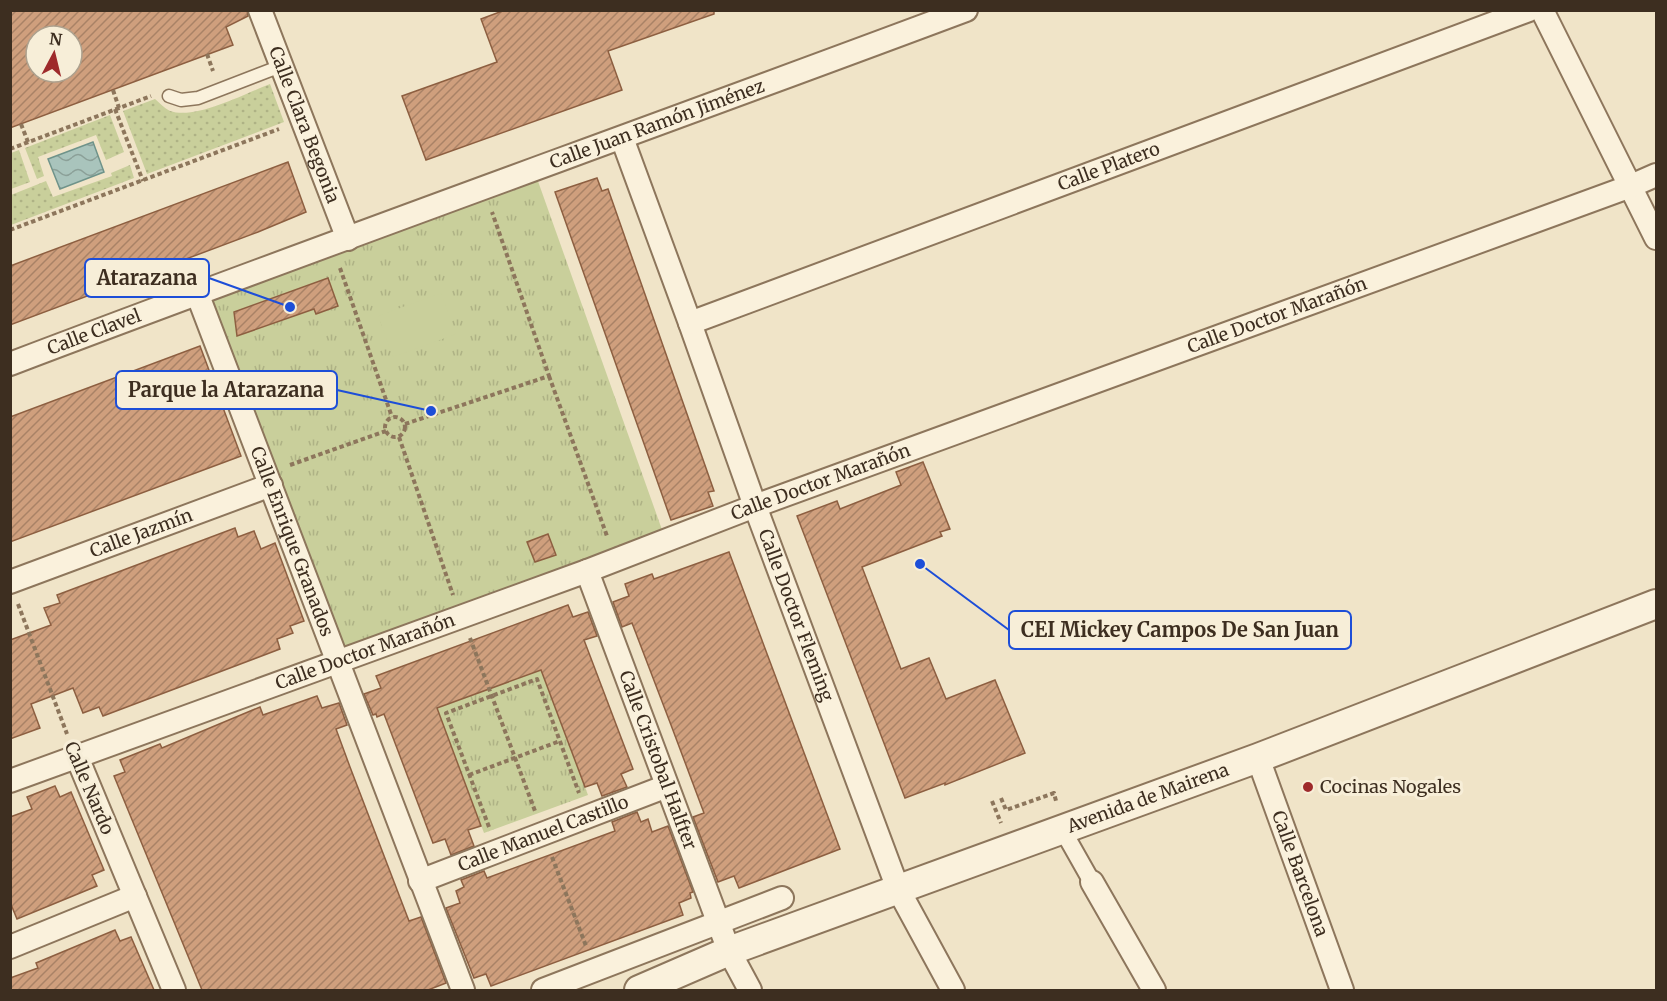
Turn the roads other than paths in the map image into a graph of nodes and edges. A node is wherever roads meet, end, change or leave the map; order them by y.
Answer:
1 (260, 10) edge
2 (966, 10) edge
3 (1529, 10) edge
4 (1542, 10) edge
5 (281, 66) junction
6 (165, 94) road end
7 (622, 138) junction
8 (1656, 175) edge
9 (1631, 186) junction
10 (1656, 238) edge
11 (340, 242) junction
12 (197, 293) junction
13 (690, 323) junction
14 (10, 364) edge
15 (269, 479) junction
16 (755, 506) junction
17 (587, 571) junction
18 (13, 589) edge
19 (1656, 604) edge
20 (338, 662) junction
21 (77, 757) junction
22 (1258, 758) junction
23 (10, 781) edge
24 (667, 786) junction
25 (1062, 829) junction
26 (420, 881) junction
27 (1092, 882) joint
28 (898, 889) junction
29 (135, 896) junction
30 (782, 898) dead end
31 (718, 923) junction
32 (10, 947) edge
33 (729, 951) junction
34 (174, 990) edge
35 (463, 990) edge
36 (543, 990) edge
37 (639, 990) edge
38 (750, 990) edge
39 (953, 990) edge
40 (1154, 990) edge
41 (1342, 990) edge

1 - 5 street, Calle Clara Begonia
2 - 7 street, Calle Juan Ramón Jiménez
3 - 13 street, Calle Platero
4 - 9 street
5 - 6 lane
5 - 11 street, Calle Clara Begonia
7 - 11 street, Calle Juan Ramón Jiménez
7 - 13 street, Calle Doctor Fleming
8 - 9 street, Calle Doctor Marañón
9 - 10 street
9 - 16 street, Calle Doctor Marañón
11 - 12 street, Calle Clavel
12 - 14 street, Calle Clavel
12 - 15 street, Calle Enrique Granados
13 - 16 street, Calle Doctor Fleming
15 - 18 street, Calle Jazmín
15 - 20 street, Calle Enrique Granados
16 - 17 street, Calle Doctor Marañón
16 - 28 street, Calle Doctor Fleming
17 - 20 street, Calle Doctor Marañón
17 - 24 street, Calle Cristobal Halfter
19 - 22 street, Avenida de Mairena
20 - 21 street, Calle Doctor Marañón
20 - 26 street, Calle Enrique Granados
21 - 23 street, Calle Doctor Marañón
21 - 29 street, Calle Nardo
22 - 25 street, Avenida de Mairena
22 - 41 street, Calle Barcelona
24 - 26 street, Calle Manuel Castillo
24 - 31 street, Calle Cristobal Halfter
25 - 27 street
25 - 28 street, Avenida de Mairena
26 - 35 street, Calle Enrique Granados
27 - 40 street
28 - 33 street, Avenida de Mairena
28 - 39 street, Calle Doctor Fleming
29 - 32 street
29 - 34 street, Calle Nardo
30 - 31 street
31 - 33 street, Calle Cristobal Halfter
31 - 36 street
33 - 37 street, Avenida de Mairena
33 - 38 street, Calle Cristobal Halfter

